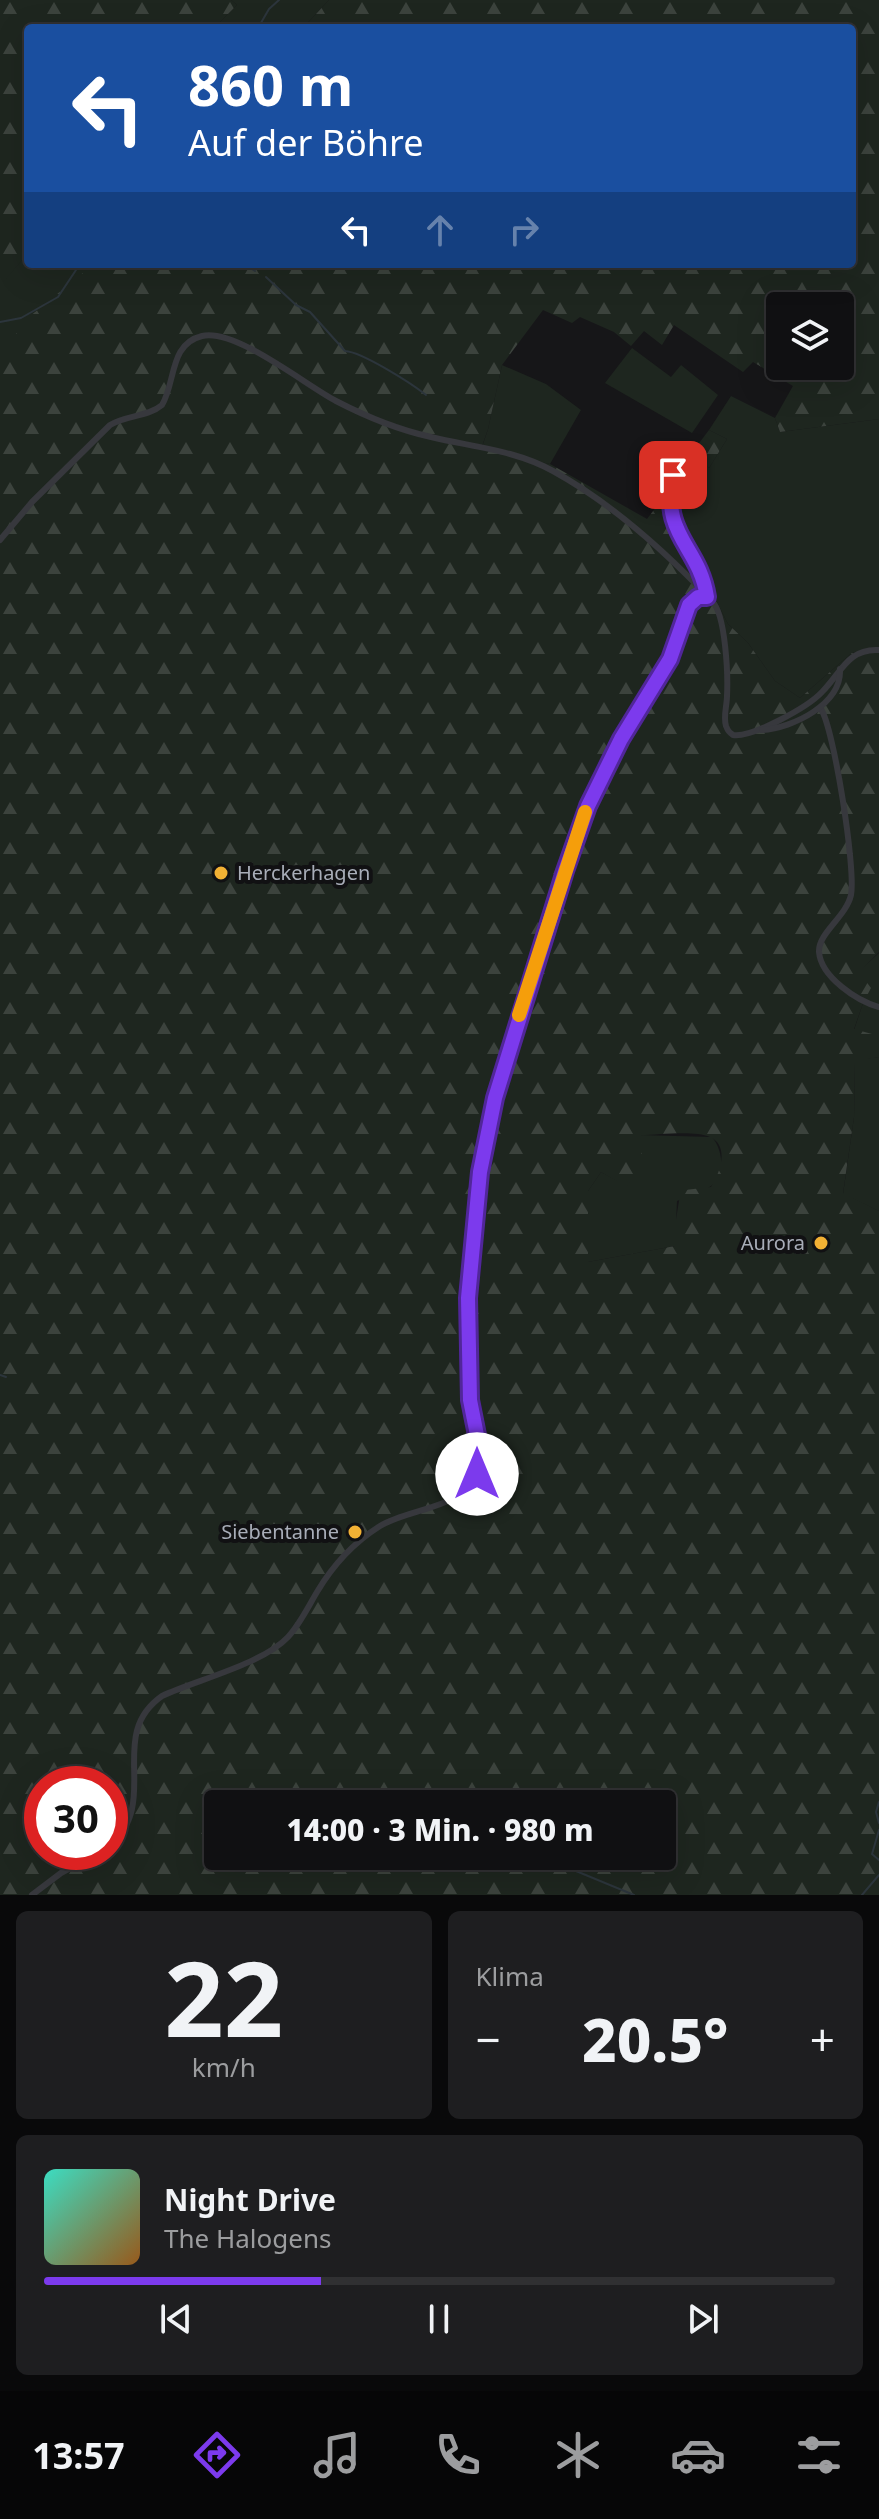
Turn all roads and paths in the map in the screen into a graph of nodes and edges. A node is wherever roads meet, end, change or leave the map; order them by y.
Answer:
1 (677, 467) dead end
2 (0, 540) edge
3 (707, 597) junction
4 (879, 650) edge
5 (840, 669) junction
6 (821, 709) junction
7 (759, 729) junction
8 (879, 1007) edge
9 (128, 1822) edge
10 (67, 1870) edge
11 (32, 1895) edge

1 - 3 street
2 - 3 street
3 - 7 street
3 - 9 street
4 - 5 street
5 - 6 street
5 - 7 street
6 - 7 street
6 - 8 street
10 - 11 street

